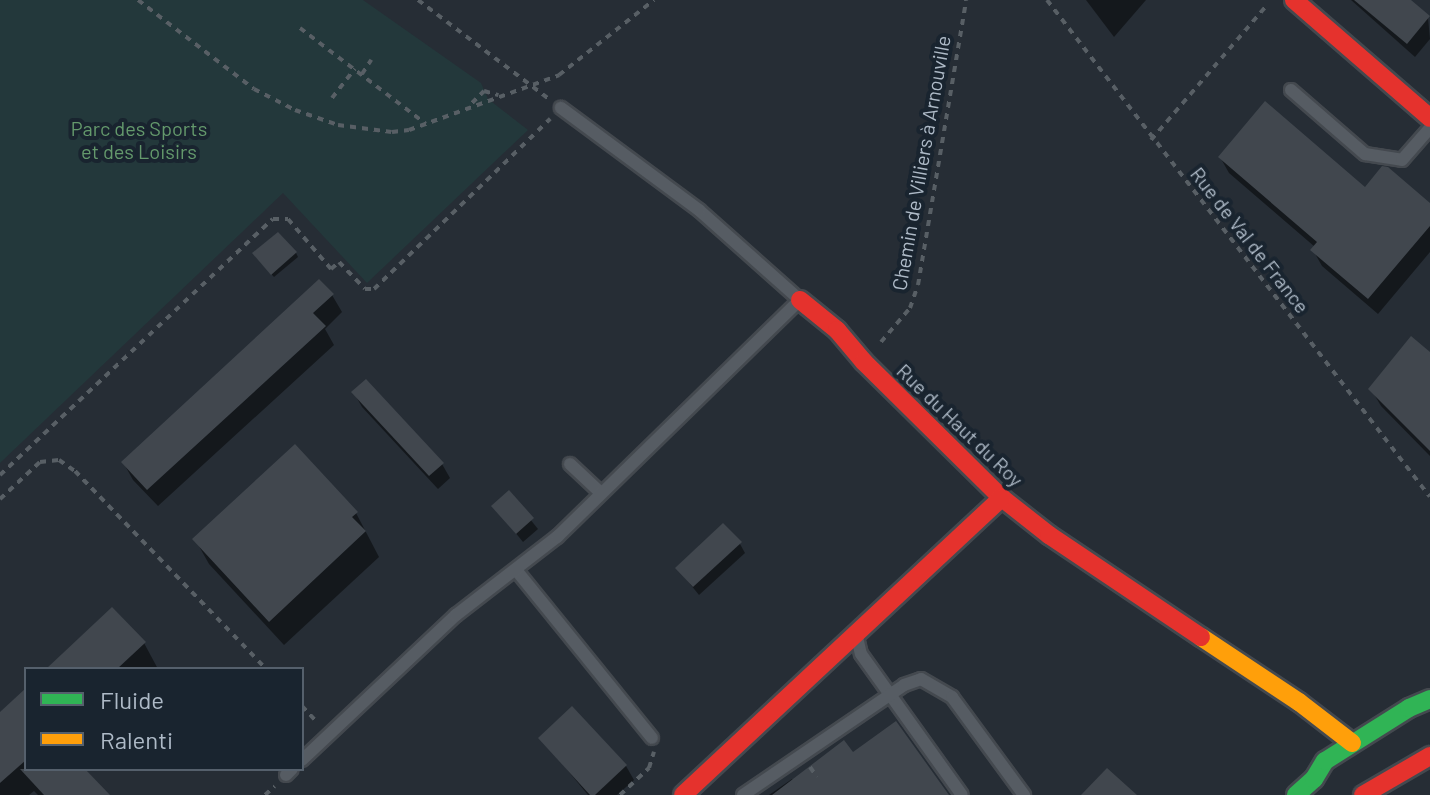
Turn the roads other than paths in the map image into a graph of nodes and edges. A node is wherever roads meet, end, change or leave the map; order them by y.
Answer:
1 (1294, 0) edge
2 (1291, 90) dead end
3 (561, 108) road end
4 (1430, 118) edge
5 (1430, 128) edge
6 (800, 300) junction
7 (570, 464) dead end
8 (601, 493) junction
9 (1002, 498) junction
10 (516, 570) junction
11 (857, 634) junction
12 (890, 694) junction
13 (1425, 703) edge
14 (652, 738) road end
15 (1352, 743) junction
16 (1430, 756) edge
17 (304, 758) edge
18 (1316, 787) edge
19 (683, 795) edge
20 (743, 795) edge
21 (962, 795) edge
22 (1024, 795) edge
23 (1296, 795) edge
24 (1363, 795) edge

1 - 4 street
2 - 5 lane
3 - 6 lane, Rue du Haut du Roy
6 - 8 lane
6 - 9 street, Rue du Haut du Roy
7 - 8 lane
8 - 10 lane
9 - 11 street
9 - 15 street, Rue du Haut du Roy
10 - 14 lane
10 - 17 lane
11 - 12 lane
11 - 19 street
12 - 20 lane
12 - 21 lane
12 - 22 lane
13 - 15 street
15 - 18 street
16 - 24 street
18 - 23 street

